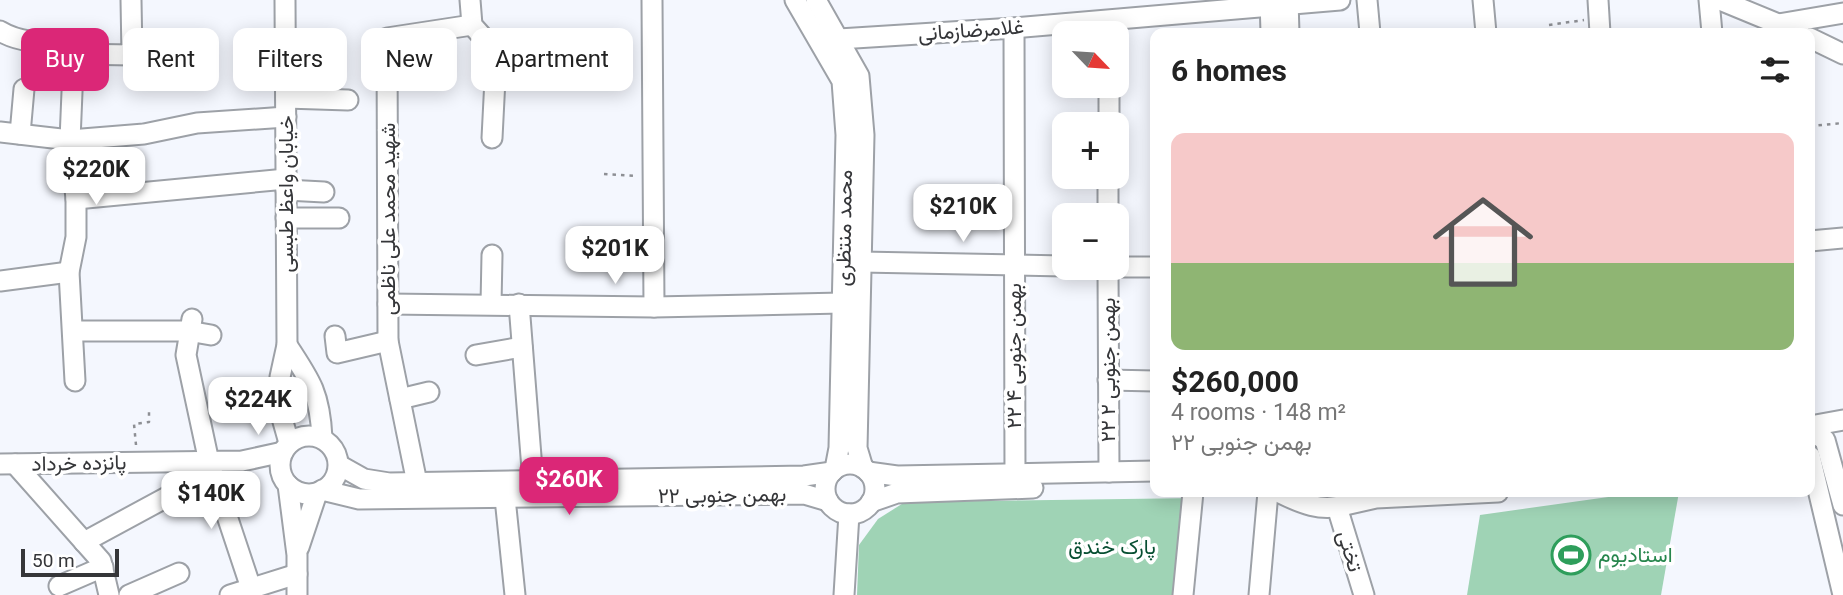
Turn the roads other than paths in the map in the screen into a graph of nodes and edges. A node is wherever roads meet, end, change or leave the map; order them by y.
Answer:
1 (131, 0) edge
2 (285, 0) edge
3 (470, 0) edge
4 (652, 0) edge
5 (795, 0) edge
6 (1339, 0) edge
7 (1367, 0) edge
8 (1483, 0) edge
9 (1709, 0) edge
10 (1279, 2) edge
11 (1730, 2) edge
12 (821, 4) edge
13 (1843, 13) edge
14 (472, 25) junction
15 (1014, 28) junction
16 (1271, 28) edge
17 (1287, 28) edge
18 (1370, 28) edge
19 (1486, 28) edge
20 (1712, 28) edge
21 (1779, 28) edge
22 (0, 31) edge
23 (21, 38) edge
24 (839, 39) junction
25 (1815, 40) edge
26 (1843, 54) edge
27 (109, 55) edge
28 (24, 91) edge
29 (72, 91) edge
30 (348, 100) dead end
31 (286, 108) junction
32 (0, 132) edge
33 (20, 134) junction
34 (492, 138) dead end
35 (70, 140) junction
36 (286, 185) junction
37 (324, 192) dead end
38 (76, 199) junction
39 (286, 218) junction
40 (339, 218) dead end
41 (1843, 238) edge
42 (1815, 241) edge
43 (492, 255) dead end
44 (861, 262) junction
45 (1014, 265) junction
46 (1052, 266) edge
47 (1129, 267) edge
48 (1150, 267) edge
49 (69, 272) junction
50 (1108, 280) edge
51 (0, 281) edge
52 (842, 303) junction
53 (388, 304) junction
54 (491, 304) junction
55 (519, 304) junction
56 (654, 307) junction
57 (190, 325) junction
58 (73, 331) junction
59 (211, 335) dead end
60 (335, 336) dead end
61 (388, 341) junction
62 (287, 345) junction
63 (522, 347) junction
64 (476, 355) dead end
65 (1108, 380) junction
66 (1150, 381) edge
67 (75, 382) dead end
68 (429, 392) dead end
69 (400, 399) junction
70 (1843, 420) edge
71 (1819, 435) edge
72 (321, 438) junction
73 (286, 448) junction
74 (242, 461) junction
75 (202, 462) junction
76 (7, 464) edge
77 (339, 466) junction
78 (865, 469) junction
79 (833, 471) junction
80 (1150, 471) edge
81 (1109, 472) junction
82 (1015, 475) junction
83 (1815, 477) edge
84 (285, 480) junction
85 (533, 482) junction
86 (417, 483) junction
87 (1150, 483) edge
88 (638, 488) junction
89 (320, 491) junction
90 (1193, 497) edge
91 (1268, 497) edge
92 (1288, 497) edge
93 (1396, 497) edge
94 (505, 498) junction
95 (828, 501) junction
96 (1347, 501) edge
97 (871, 502) junction
98 (1843, 505) edge
99 (849, 514) junction
100 (85, 542) junction
101 (297, 565) junction
102 (103, 567) junction
103 (179, 573) dead end
104 (59, 586) dead end
105 (251, 588) junction
106 (109, 595) edge
107 (129, 595) edge
108 (230, 595) edge
109 (297, 595) edge
110 (515, 595) edge
111 (844, 595) edge
112 (1183, 595) edge
113 (1259, 595) edge
114 (1364, 595) edge
115 (1843, 595) edge

1 - 27 street
2 - 31 street, خیابان واعظ طبسی
3 - 14 street
4 - 56 street
5 - 52 street, محمد منتظری
6 - 10 street, غلامرضازمانی
7 - 18 street
8 - 19 street
9 - 20 street
10 - 15 street, غلامرضازمانی
10 - 16 street
10 - 17 street
11 - 21 street
12 - 24 street, محمد منتظری
13 - 21 street
14 - 34 street
14 - 53 street, شهید محمد علی ناظمی
15 - 24 street, غلامرضازمانی
15 - 45 street, ۲۲ بهمن جنوبی ۴
22 - 23 street
24 - 44 street, محمد منتظری
25 - 26 street
28 - 33 street
29 - 35 street
30 - 31 street
31 - 35 street
31 - 36 street, خیابان واعظ طبسی
32 - 33 street
33 - 35 street
35 - 38 street
36 - 37 street
36 - 38 street
36 - 39 street, خیابان واعظ طبسی
38 - 49 street
39 - 40 street
39 - 62 street, خیابان واعظ طبسی
41 - 42 street
43 - 54 street
44 - 45 street
44 - 78 street, محمد منتظری
45 - 46 street
45 - 82 street, ۲۲ بهمن جنوبی ۴
47 - 48 street
49 - 51 street
49 - 58 street
50 - 65 street, ۲۲ بهمن جنوبی ۲
52 - 56 street
52 - 79 street, محمد منتظری
53 - 54 street
53 - 61 street, شهید محمد علی ناظمی
54 - 55 street
55 - 56 street
55 - 63 street
57 - 58 street
57 - 59 street
57 - 75 street
58 - 67 street
60 - 61 street
61 - 69 street, شهید محمد علی ناظمی
62 - 72 street
62 - 73 street, خیابان واعظ طبسی
63 - 64 street
63 - 85 street
65 - 66 street
65 - 81 street, ۲۲ بهمن جنوبی ۲
68 - 69 street
69 - 86 street, شهید محمد علی ناظمی
70 - 71 street
71 - 98 street
72 - 73 street
72 - 77 street
73 - 74 street
73 - 84 street
74 - 75 street, پانزده خرداد
74 - 84 street
75 - 76 street, پانزده خرداد
75 - 100 street
75 - 105 street
76 - 100 street
77 - 86 street, ۲۲ بهمن جنوبی
77 - 89 street
78 - 79 street
78 - 82 street
78 - 97 street
79 - 88 street, ۲۲ بهمن جنوبی
79 - 95 street
80 - 81 street
81 - 82 street
83 - 115 street
84 - 89 street
84 - 101 street
85 - 86 street, ۲۲ بهمن جنوبی
85 - 88 street, ۲۲ بهمن جنوبی
87 - 97 street
88 - 94 street, ۲۲ بهمن جنوبی
88 - 95 street, ۲۲ بهمن جنوبی
89 - 94 street, ۲۲ بهمن جنوبی
89 - 101 street
90 - 112 street
91 - 113 street
92 - 96 street
93 - 96 street
94 - 110 street
95 - 99 street
96 - 114 street, تختی
97 - 99 street
99 - 111 street
100 - 102 street
101 - 105 street
101 - 109 street
102 - 104 street
102 - 106 street
103 - 107 street
105 - 108 street

